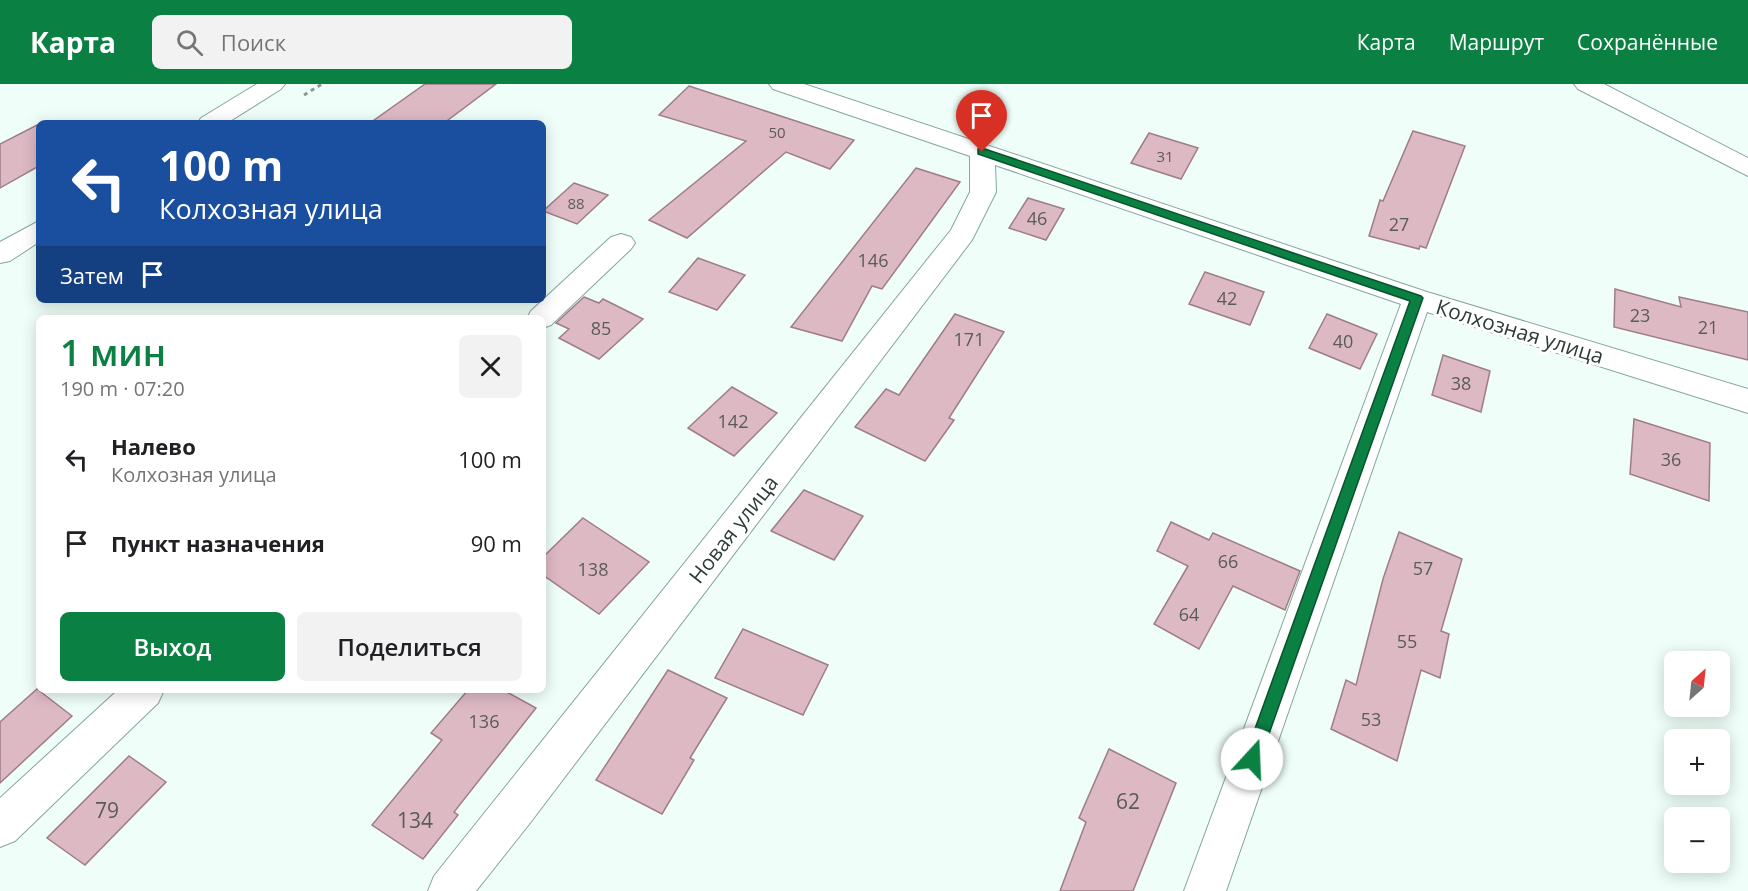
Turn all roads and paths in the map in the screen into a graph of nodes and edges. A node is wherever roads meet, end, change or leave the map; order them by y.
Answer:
1 (273, 84) edge
2 (782, 84) edge
3 (1586, 84) edge
4 (215, 120) edge
5 (982, 152) junction
6 (1748, 168) edge
7 (36, 232) edge
8 (621, 243) dead end
9 (0, 254) edge
10 (1417, 298) junction
11 (544, 315) edge
12 (1748, 401) edge
13 (142, 693) edge
14 (0, 826) edge
15 (449, 891) edge
16 (1205, 891) edge

1 - 4 street
2 - 5 street, Колхозная улица
3 - 6 street
5 - 10 street, Колхозная улица
5 - 15 street, Новая улица
7 - 9 street
8 - 11 street
10 - 12 street, Колхозная улица
10 - 16 street
13 - 14 street

